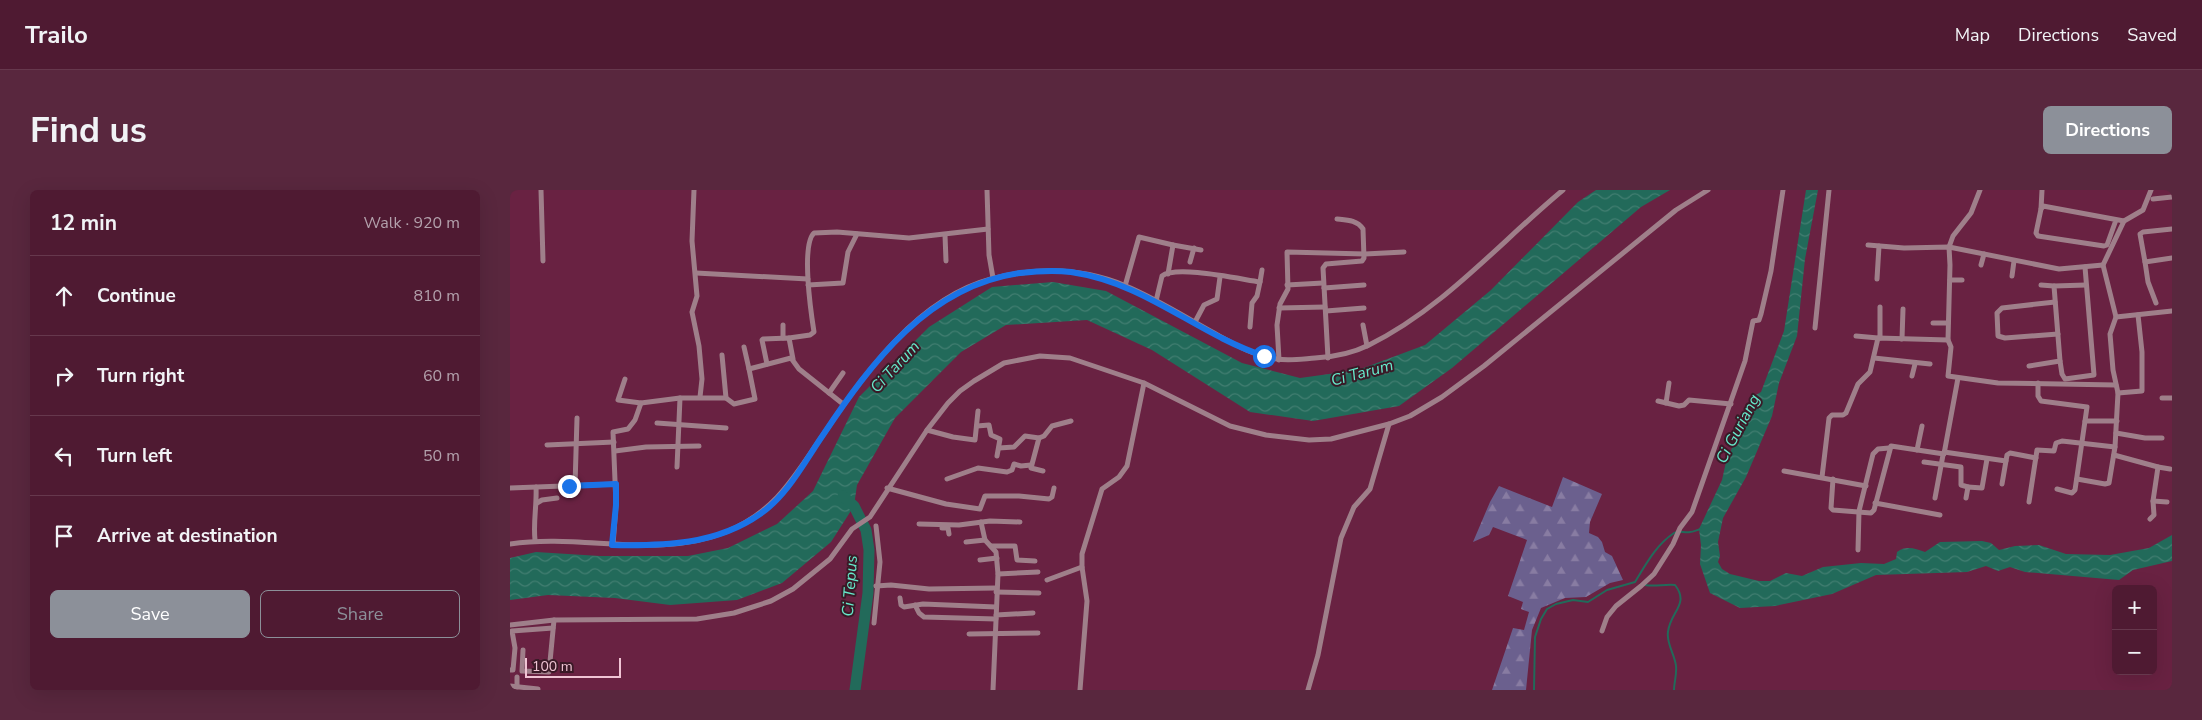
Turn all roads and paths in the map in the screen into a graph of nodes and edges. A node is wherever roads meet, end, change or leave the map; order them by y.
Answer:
1 (541, 190) edge
2 (694, 190) edge
3 (987, 190) edge
4 (1563, 190) edge
5 (1708, 190) edge
6 (1783, 190) edge
7 (1829, 190) edge
8 (1980, 190) edge
9 (2042, 190) edge
10 (2151, 190) edge
11 (2172, 197) edge
12 (2153, 200) dead end
13 (2040, 209) junction
14 (1337, 219) dead end
15 (2116, 220) junction
16 (2124, 221) junction
17 (988, 229) junction
18 (2172, 229) edge
19 (857, 234) junction
20 (945, 235) junction
21 (1173, 245) junction
22 (1868, 245) dead end
23 (1879, 246) junction
24 (1949, 247) junction
25 (1194, 248) junction
26 (1201, 250) dead end
27 (1404, 252) dead end
28 (1364, 254) junction
29 (1984, 254) junction
30 (2172, 258) edge
31 (543, 260) dead end
32 (946, 261) dead end
33 (2014, 261) junction
34 (1190, 262) dead end
35 (2146, 262) junction
36 (1981, 265) dead end
37 (2103, 265) junction
38 (2085, 268) junction
39 (1262, 270) dead end
40 (696, 273) junction
41 (1168, 274) junction
42 (2012, 276) dead end
43 (1220, 277) junction
44 (994, 278) junction
45 (808, 279) junction
46 (1877, 279) dead end
47 (1950, 280) junction
48 (1962, 280) dead end
49 (1260, 282) junction
50 (808, 285) junction
51 (1287, 285) junction
52 (1364, 285) dead end
53 (2041, 285) dead end
54 (2086, 285) junction
55 (1125, 286) junction
56 (1324, 286) junction
57 (2054, 286) junction
58 (1156, 301) junction
59 (2055, 302) junction
60 (2156, 303) dead end
61 (1880, 307) dead end
62 (1279, 308) junction
63 (1364, 308) dead end
64 (1326, 309) junction
65 (1903, 309) dead end
66 (2172, 312) edge
67 (2138, 315) junction
68 (2116, 317) junction
69 (1195, 322) junction
70 (1932, 322) dead end
71 (1948, 323) junction
72 (783, 325) dead end
73 (1363, 325) dead end
74 (1250, 327) dead end
75 (1815, 328) dead end
76 (2058, 334) junction
77 (1856, 336) dead end
78 (786, 338) junction
79 (1879, 338) junction
80 (1902, 339) junction
81 (1948, 340) junction
82 (1367, 346) junction
83 (744, 347) dead end
84 (722, 355) dead end
85 (1328, 358) junction
86 (1874, 358) junction
87 (793, 359) junction
88 (1279, 360) junction
89 (2060, 361) junction
90 (767, 364) junction
91 (1915, 364) junction
92 (1930, 364) dead end
93 (2029, 366) dead end
94 (749, 369) junction
95 (843, 373) dead end
96 (1912, 376) dead end
97 (1958, 378) junction
98 (626, 379) dead end
99 (1144, 383) junction
100 (1669, 383) dead end
101 (2038, 383) junction
102 (2116, 385) junction
103 (829, 392) junction
104 (2118, 393) junction
105 (700, 397) junction
106 (680, 398) junction
107 (726, 398) junction
108 (2162, 398) dead end
109 (2172, 398) edge
110 (1658, 401) dead end
111 (1666, 403) junction
112 (641, 404) junction
113 (843, 404) junction
114 (1731, 404) junction
115 (978, 411) dead end
116 (577, 418) dead end
117 (1071, 421) dead end
118 (2085, 421) junction
119 (2117, 421) junction
120 (657, 423) dead end
121 (679, 424) junction
122 (1389, 424) junction
123 (977, 426) junction
124 (1922, 426) dead end
125 (726, 428) dead end
126 (926, 430) junction
127 (2116, 433) junction
128 (1039, 438) junction
129 (2162, 438) dead end
130 (614, 442) junction
131 (576, 444) junction
132 (2082, 444) junction
133 (547, 445) dead end
134 (678, 445) junction
135 (699, 446) dead end
136 (2115, 447) junction
137 (999, 448) junction
138 (1889, 448) junction
139 (1917, 450) junction
140 (614, 451) junction
141 (1944, 453) junction
142 (2114, 455) junction
143 (997, 456) dead end
144 (2036, 458) junction
145 (1987, 459) junction
146 (2006, 461) junction
147 (1924, 462) dead end
148 (1942, 464) junction
149 (1031, 465) junction
150 (677, 467) dead end
151 (2158, 467) junction
152 (2170, 469) dead end
153 (1043, 471) dead end
154 (1784, 471) dead end
155 (1822, 477) junction
156 (947, 479) dead end
157 (1833, 479) junction
158 (2077, 479) junction
159 (616, 484) junction
160 (2002, 484) dead end
161 (575, 486) junction
162 (1866, 486) junction
163 (536, 487) junction
164 (1968, 487) junction
165 (510, 488) edge
166 (887, 488) junction
167 (1054, 488) dead end
168 (2057, 489) dead end
169 (557, 498) dead end
170 (1935, 498) dead end
171 (1966, 498) dead end
172 (2153, 501) junction
173 (2029, 502) dead end
174 (2167, 502) dead end
175 (537, 503) junction
176 (1876, 503) junction
177 (1859, 511) junction
178 (1940, 515) dead end
179 (2150, 519) dead end
180 (981, 522) junction
181 (1020, 522) dead end
182 (919, 524) dead end
183 (939, 524) junction
184 (876, 526) dead end
185 (949, 534) dead end
186 (535, 540) junction
187 (985, 540) junction
188 (966, 542) dead end
189 (510, 544) edge
190 (612, 545) junction
191 (990, 546) junction
192 (1858, 550) dead end
193 (997, 558) junction
194 (980, 560) dead end
195 (1035, 561) dead end
196 (1082, 567) junction
197 (1038, 572) dead end
198 (998, 574) junction
199 (1047, 580) dead end
200 (876, 586) junction
201 (996, 590) junction
202 (1038, 593) dead end
203 (900, 598) dead end
204 (916, 605) junction
205 (996, 607) junction
206 (1033, 613) dead end
207 (996, 617) junction
208 (554, 620) junction
209 (874, 623) dead end
210 (510, 625) edge
211 (553, 628) junction
212 (1602, 631) dead end
213 (995, 633) junction
214 (1038, 633) dead end
215 (969, 634) dead end
216 (523, 650) dead end
217 (510, 670) edge
218 (517, 677) dead end
219 (510, 686) edge
220 (517, 687) junction
221 (538, 689) edge
222 (993, 690) edge
223 (1080, 690) edge
224 (1308, 690) edge

1 - 31 street
2 - 40 street
3 - 17 street
4 - 82 street
5 - 122 street
6 - 114 street
7 - 75 street
8 - 24 street
9 - 13 street
10 - 16 street
11 - 12 street
13 - 15 street
13 - 15 street
14 - 28 street
15 - 16 street
16 - 37 street
17 - 20 street
17 - 44 street
18 - 35 street
19 - 20 street
19 - 45 street
19 - 50 street
20 - 32 street
21 - 25 street
21 - 41 street
21 - 55 street
22 - 23 street
23 - 24 street
23 - 46 street
24 - 29 street
24 - 47 street
25 - 26 street
25 - 34 street
27 - 28 street
28 - 51 street
28 - 56 street
29 - 33 street
29 - 36 street
30 - 35 street
33 - 38 street
33 - 42 street
35 - 60 street
37 - 38 street
37 - 68 street
38 - 54 street
39 - 49 street
40 - 45 street
40 - 105 street
41 - 43 street
41 - 58 street
43 - 49 street
43 - 69 street
44 - 55 street
44 - 113 street
45 - 50 street
47 - 48 street
47 - 71 street
49 - 74 street
50 - 78 street
51 - 56 street
51 - 62 street
52 - 56 street
53 - 57 street
54 - 57 street
54 - 89 street
55 - 58 street
56 - 64 street
57 - 59 street
58 - 69 street
59 - 76 street
59 - 76 street
61 - 79 street
62 - 64 street
62 - 88 street
63 - 64 street
64 - 85 street
65 - 80 street
66 - 67 street
67 - 68 street
67 - 104 street
68 - 102 street
69 - 88 street
70 - 71 street
71 - 81 street
72 - 78 street
73 - 82 street
76 - 89 street
77 - 79 street
78 - 87 street
78 - 90 street
79 - 80 street
79 - 86 street
80 - 81 street
81 - 97 street
82 - 85 street
83 - 94 street
84 - 107 street
85 - 88 street
86 - 91 street
86 - 155 street
87 - 90 street
87 - 103 street
89 - 93 street
90 - 94 street
91 - 92 street
91 - 96 street
94 - 107 street
95 - 103 street
97 - 101 street
97 - 141 street
98 - 112 street
99 - 122 street
99 - 126 street
99 - 196 street
100 - 111 street
101 - 102 street
101 - 118 street
102 - 104 street
103 - 113 street
104 - 119 street
105 - 106 street
105 - 107 street
106 - 112 street
106 - 121 street
108 - 109 street
110 - 111 street
111 - 114 street
112 - 130 street
113 - 190 street
114 - 212 street
115 - 123 street
116 - 131 street
117 - 128 street
118 - 119 street
118 - 132 street
119 - 127 street
120 - 121 street
121 - 125 street
121 - 134 street
122 - 224 street
123 - 126 street
123 - 137 street
124 - 139 street
126 - 166 street
127 - 129 street
127 - 136 street
128 - 137 street
128 - 149 street
130 - 131 street
130 - 140 street
131 - 133 street
131 - 161 street
132 - 136 street
132 - 144 street
132 - 158 street
134 - 135 street
134 - 140 street
134 - 150 street
136 - 142 street
137 - 143 street
138 - 139 street
138 - 162 street
138 - 176 street
139 - 141 street
140 - 159 street
141 - 145 street
141 - 148 street
142 - 151 street
142 - 158 street
144 - 146 street
144 - 173 street
145 - 146 street
145 - 164 street
146 - 160 street
147 - 148 street
148 - 164 street
148 - 170 street
149 - 153 street
149 - 156 street
151 - 152 street
151 - 172 street
154 - 155 street
155 - 157 street
157 - 162 street
157 - 177 street
158 - 168 street
159 - 161 street
159 - 190 street
161 - 163 street
162 - 177 street
163 - 165 street
163 - 175 street
164 - 171 street
166 - 167 street
166 - 208 street
169 - 175 street
172 - 174 street
172 - 179 street
175 - 186 street
176 - 177 street
176 - 178 street
177 - 192 street
180 - 181 street
180 - 183 street
180 - 187 street
182 - 183 street
183 - 185 street
184 - 200 street
186 - 189 street
186 - 190 street
187 - 188 street
187 - 191 street
191 - 193 street
191 - 195 street
193 - 194 street
193 - 198 street
196 - 199 street
196 - 223 street
197 - 198 street
198 - 201 street
200 - 201 street
200 - 209 street
201 - 202 street
201 - 205 street
203 - 204 street
204 - 205 street
204 - 207 street
205 - 207 street
206 - 207 street
207 - 213 street
208 - 210 street
208 - 211 street
211 - 216 street
211 - 217 street
213 - 214 street
213 - 215 street
213 - 222 street
218 - 220 street
219 - 220 street
220 - 221 street

